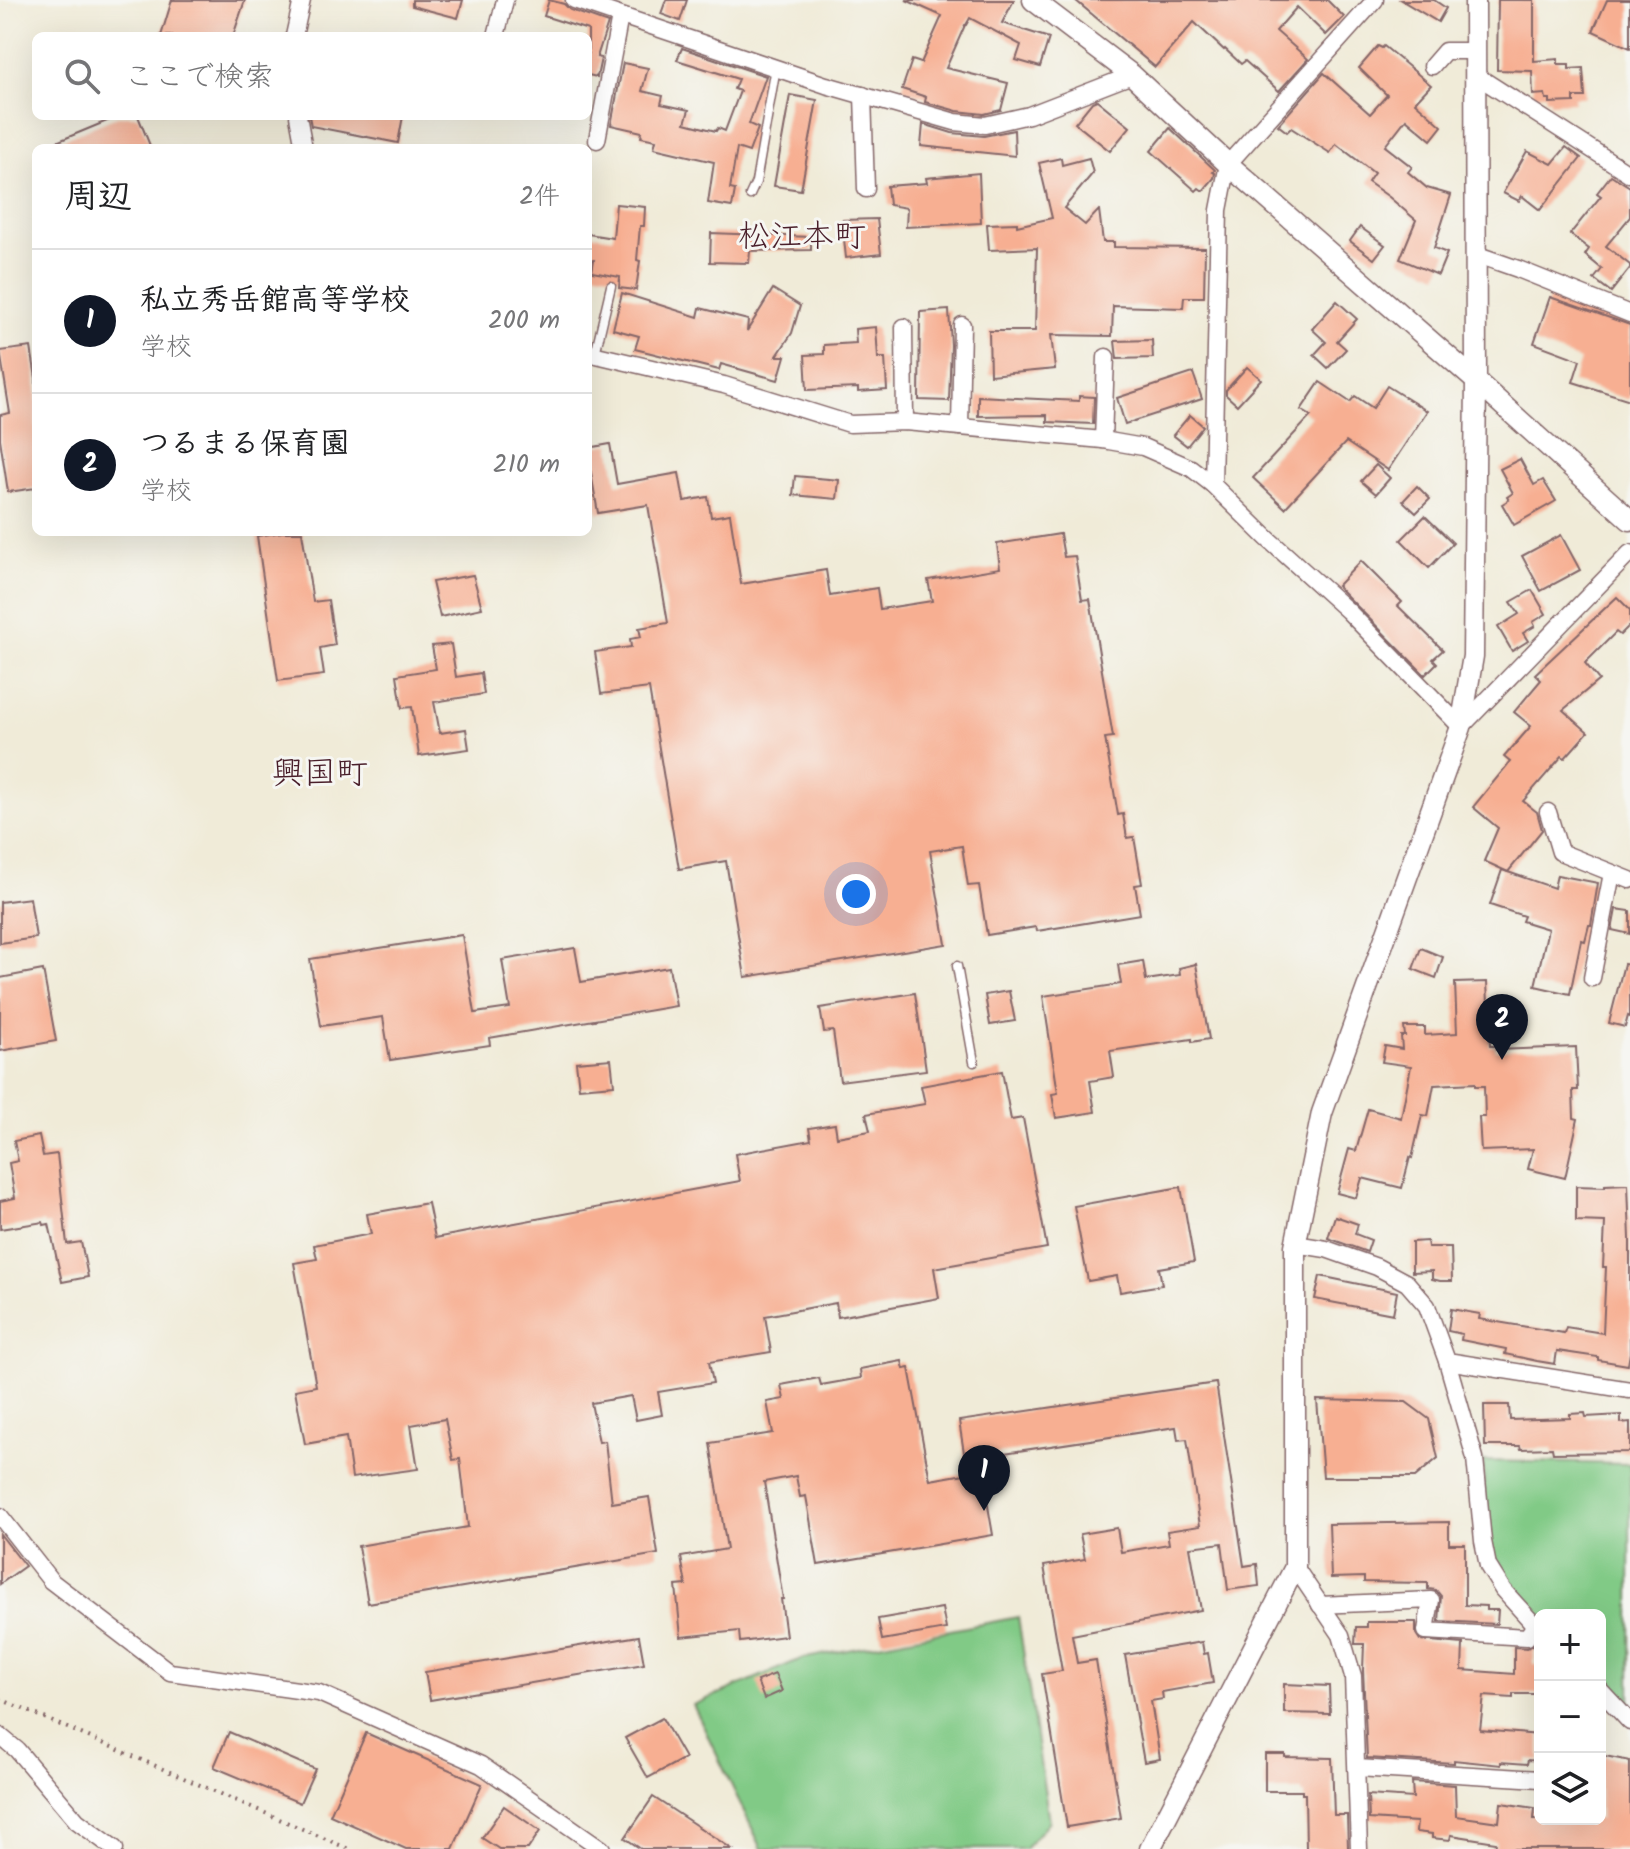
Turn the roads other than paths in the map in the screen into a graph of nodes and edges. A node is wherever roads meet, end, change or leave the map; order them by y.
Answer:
1 (302, 0) edge
2 (505, 0) edge
3 (1033, 0) edge
4 (1375, 0) edge
5 (1475, 0) edge
6 (582, 1) edge
7 (620, 16) junction
8 (295, 32) edge
9 (497, 32) edge
10 (1476, 51) junction
11 (1432, 66) dead end
12 (776, 67) junction
13 (1132, 75) junction
14 (1477, 76) junction
15 (863, 95) junction
16 (299, 120) edge
17 (597, 140) dead end
18 (303, 144) edge
19 (1228, 164) junction
20 (1630, 174) edge
21 (866, 189) dead end
22 (750, 195) dead end
23 (1475, 254) junction
24 (611, 286) dead end
25 (1630, 314) edge
26 (962, 325) dead end
27 (904, 327) dead end
28 (592, 350) edge
29 (592, 353) edge
30 (1106, 357) dead end
31 (1476, 381) junction
32 (905, 422) junction
33 (960, 427) junction
34 (1103, 440) junction
35 (1213, 485) junction
36 (1630, 520) edge
37 (1630, 553) edge
38 (1461, 727) junction
39 (1548, 812) dead end
40 (1612, 873) junction
41 (1630, 880) edge
42 (957, 966) dead end
43 (1592, 978) dead end
44 (974, 1062) dead end
45 (1295, 1244) junction
46 (1447, 1361) junction
47 (1630, 1390) edge
48 (1, 1519) edge
49 (1295, 1567) junction
50 (1320, 1605) junction
51 (1534, 1625) edge
52 (1534, 1631) edge
53 (1606, 1696) edge
54 (1630, 1722) edge
55 (0, 1736) edge
56 (1357, 1768) junction
57 (1534, 1779) edge
58 (115, 1849) edge
59 (602, 1849) edge
60 (1150, 1849) edge
61 (1359, 1849) edge

1 - 8 street
2 - 9 street
3 - 13 street
4 - 19 street
5 - 10 street
6 - 7 street
7 - 12 street
7 - 17 street
10 - 11 street
10 - 14 street
12 - 15 street
12 - 22 lane
13 - 15 street
13 - 19 street
14 - 20 street
14 - 23 street
15 - 21 street
16 - 18 street
19 - 31 street
19 - 35 street
23 - 25 street
23 - 31 street
24 - 28 lane
26 - 33 street
27 - 32 street
29 - 32 street
30 - 34 street
31 - 36 street
31 - 38 street
32 - 33 street
33 - 34 street
34 - 35 street
35 - 38 street
37 - 38 street
38 - 45 street
39 - 40 street
40 - 41 street
40 - 43 street
42 - 44 lane
45 - 46 street
45 - 49 street
46 - 47 street
46 - 51 street
48 - 59 street
49 - 50 street
49 - 60 street
50 - 52 street
50 - 56 street
53 - 54 street
55 - 58 street
56 - 57 street
56 - 61 street

